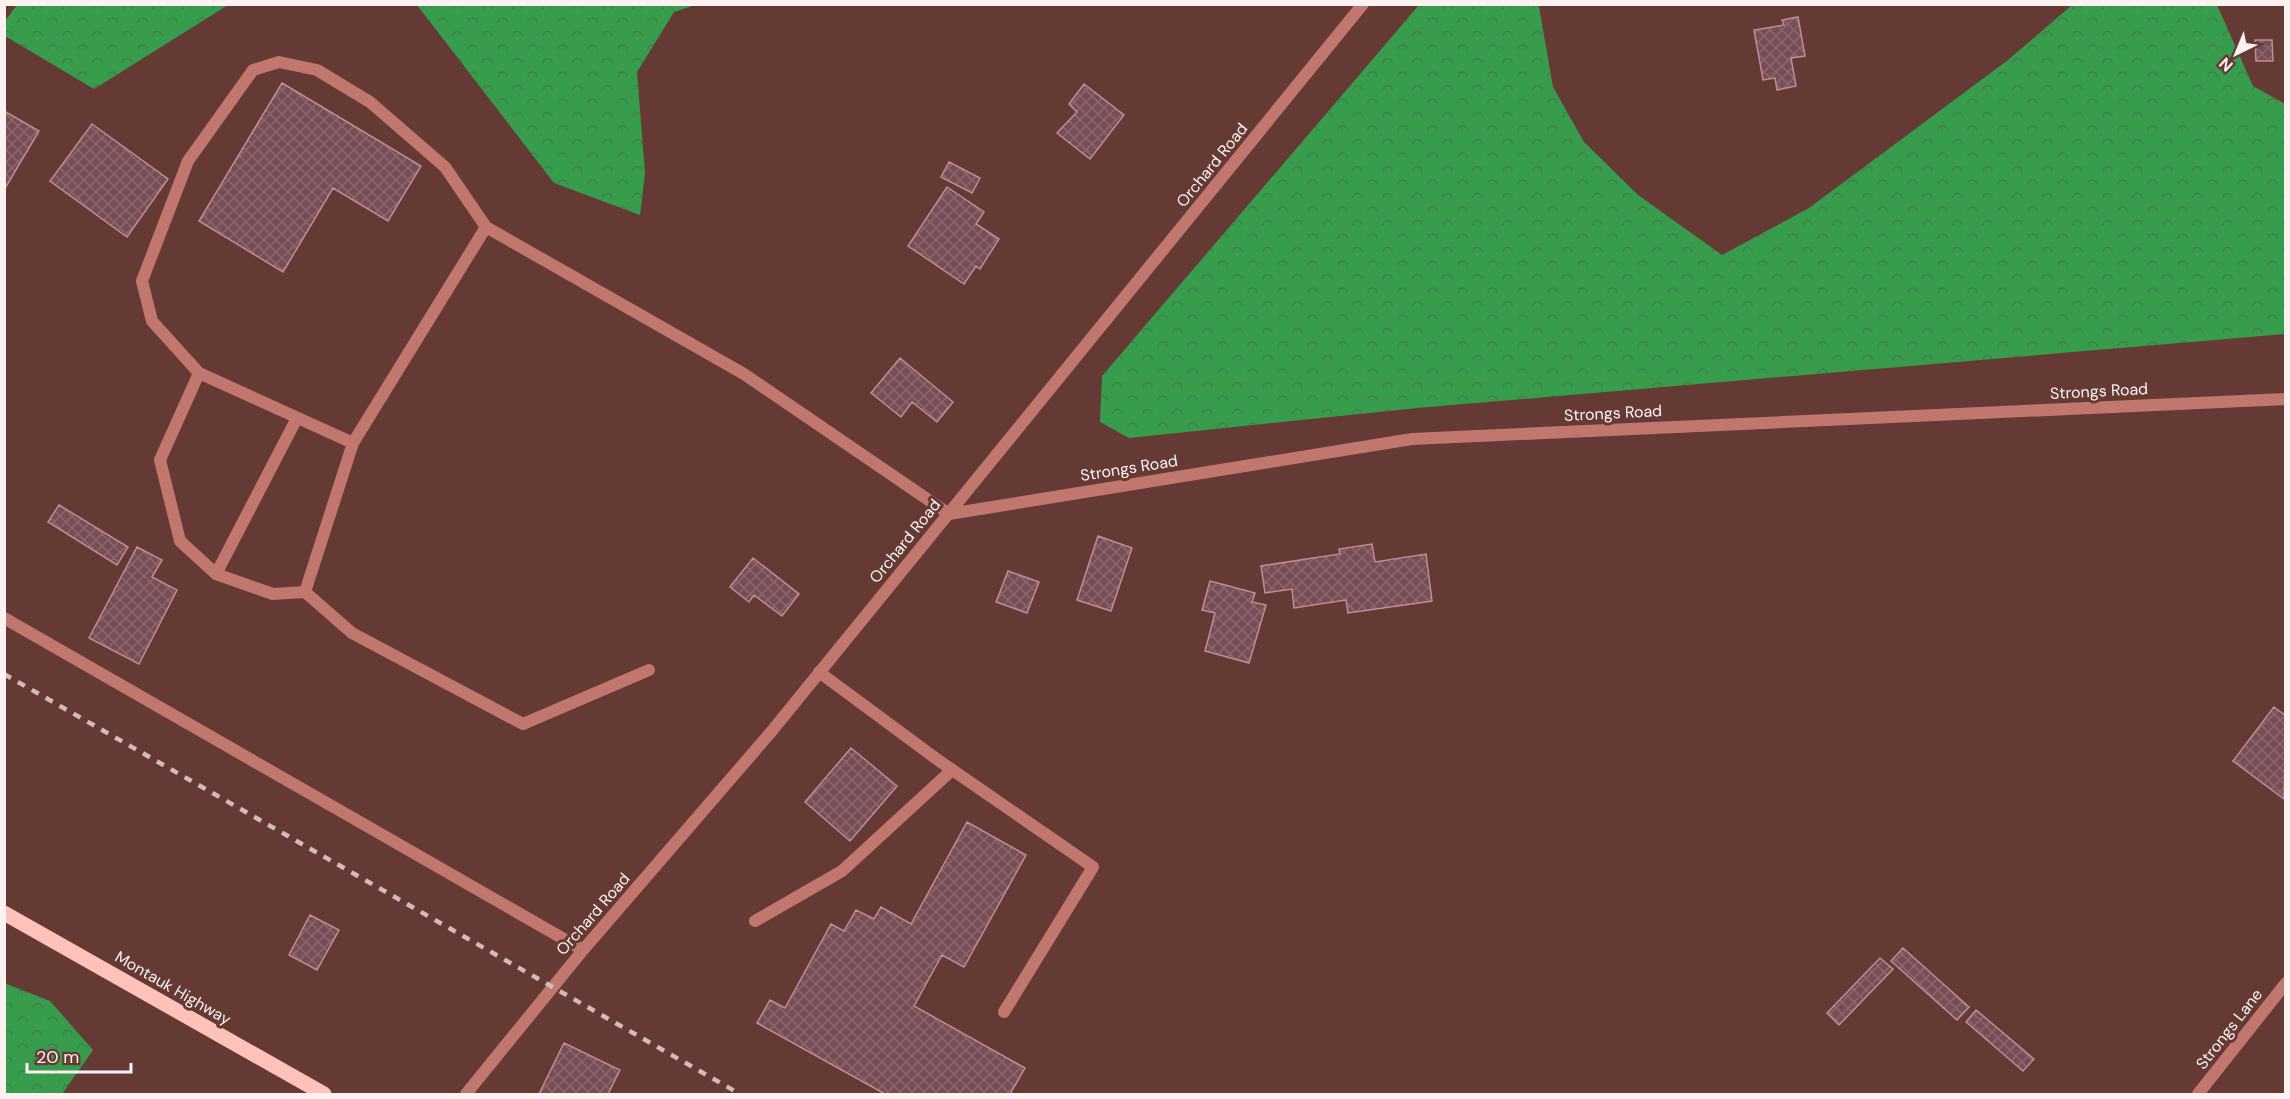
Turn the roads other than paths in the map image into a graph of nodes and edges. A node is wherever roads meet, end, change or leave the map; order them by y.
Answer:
1 (1363, 4) edge
2 (486, 227) junction
3 (199, 373) junction
4 (2286, 399) edge
5 (297, 418) junction
6 (353, 443) junction
7 (949, 514) junction
8 (216, 574) junction
9 (305, 592) junction
10 (4, 618) edge
11 (649, 670) dead end
12 (819, 672) junction
13 (952, 770) junction
14 (4, 912) edge
15 (755, 921) dead end
16 (583, 950) junction
17 (2286, 983) edge
18 (1004, 1012) dead end
19 (324, 1095) edge
20 (466, 1095) edge
21 (2198, 1095) edge

1 - 7 street, Orchard Road
2 - 3 street
2 - 6 street
2 - 7 street
3 - 5 street
3 - 8 street
4 - 7 street, Strongs Road
5 - 6 street
5 - 8 street
6 - 9 street
7 - 12 street, Orchard Road
8 - 9 street
9 - 11 street
10 - 16 street
12 - 13 street
12 - 16 street, Orchard Road
13 - 15 street
13 - 18 street
14 - 19 main road, Montauk Highway
16 - 20 street, Orchard Road
17 - 21 street, Strongs Lane

